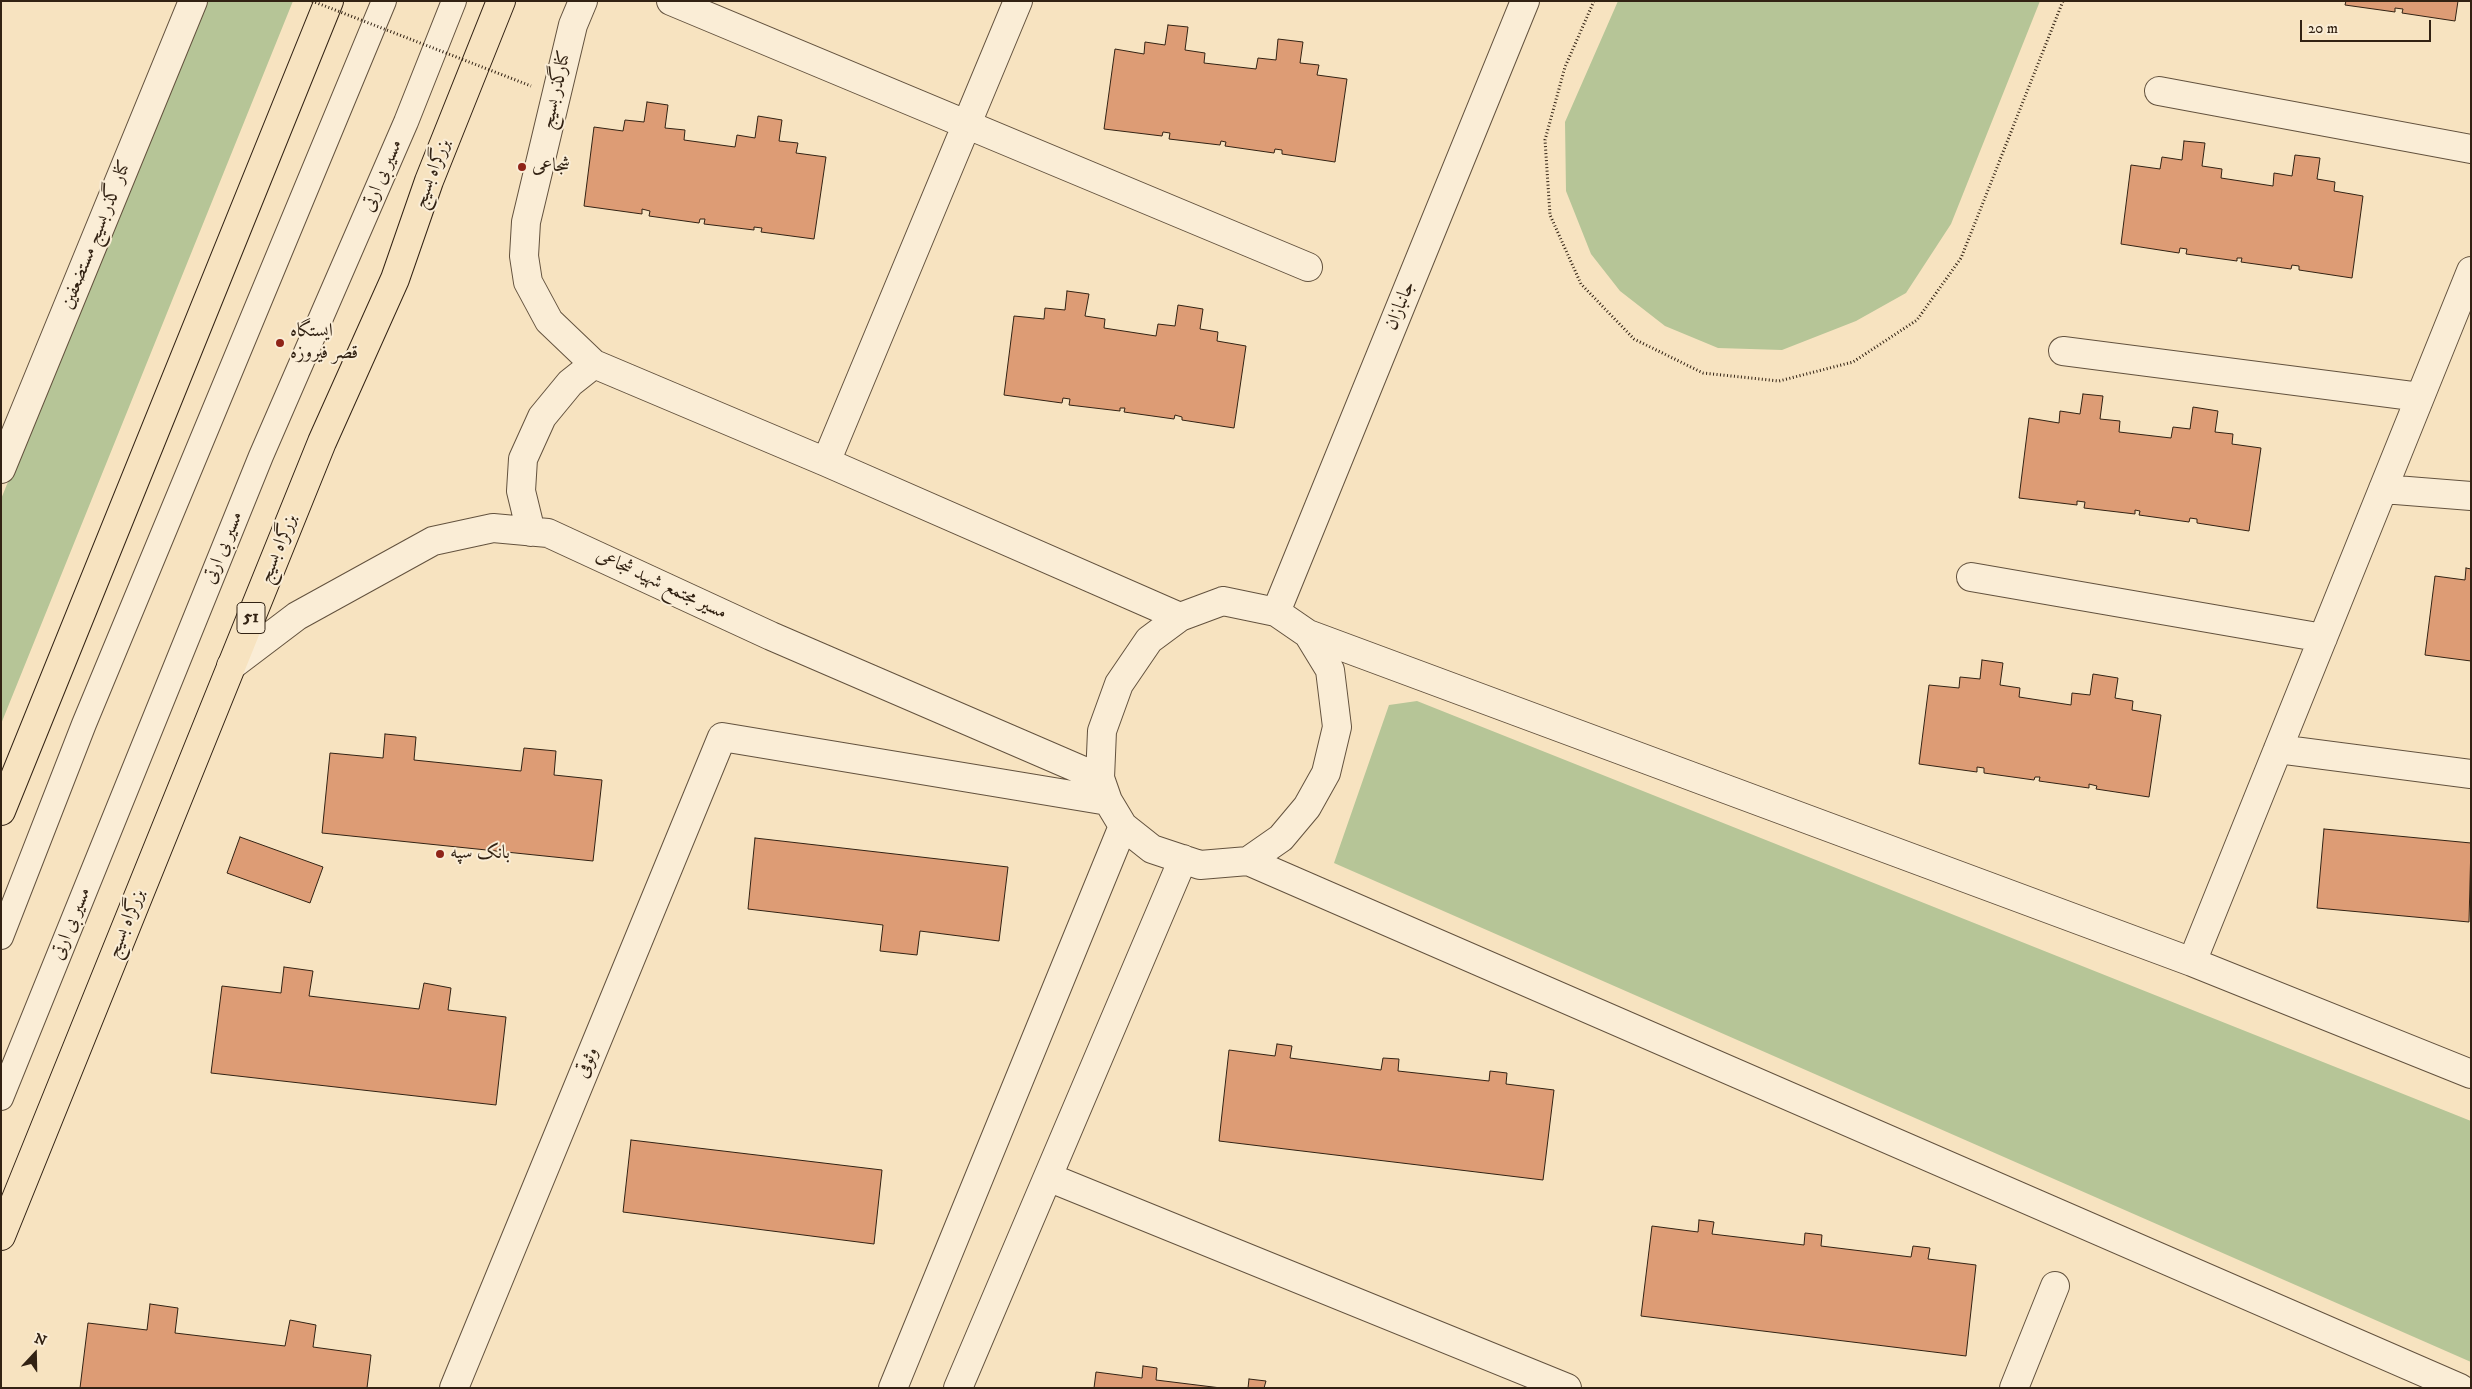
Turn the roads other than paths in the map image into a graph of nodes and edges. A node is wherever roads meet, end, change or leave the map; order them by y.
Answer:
1 (193, 1) edge
2 (329, 1) edge
3 (384, 1) edge
4 (454, 1) edge
5 (501, 1) edge
6 (583, 1) edge
7 (671, 1) edge
8 (1018, 1) edge
9 (1525, 1) edge
10 (2159, 91) dead end
11 (967, 125) junction
12 (2471, 149) edge
13 (1308, 267) dead end
14 (2471, 271) edge
15 (2063, 351) dead end
16 (594, 364) junction
17 (2420, 397) junction
18 (826, 462) junction
19 (1, 469) edge
20 (2383, 489) junction
21 (2471, 496) edge
22 (531, 532) junction
23 (1971, 577) dead end
24 (1276, 612) junction
25 (1180, 618) junction
26 (1308, 634) junction
27 (2322, 638) junction
28 (232, 666) junction
29 (2278, 749) junction
30 (2471, 774) edge
31 (1104, 790) junction
32 (1, 811) edge
33 (1123, 826) junction
34 (1183, 859) junction
35 (1248, 861) junction
36 (1, 937) edge
37 (2192, 962) junction
38 (2471, 1074) edge
39 (1, 1098) edge
40 (1048, 1177) junction
41 (1, 1236) edge
42 (2055, 1286) dead end
43 (454, 1388) edge
44 (893, 1388) edge
45 (958, 1388) edge
46 (1566, 1388) edge
47 (2014, 1388) edge
48 (2460, 1388) edge

1 - 19 street, کنار گذر بسیج مستضعفین
2 - 32 highway
3 - 36 lane
4 - 39 lane, مسیر بی ارتی
5 - 28 highway, بزرگراه بسیج / 51
6 - 16 street, کنارگذر بسیج
7 - 11 street
8 - 11 street
9 - 24 street, جانبازان
10 - 12 street
11 - 13 street
11 - 18 street
14 - 17 street
15 - 17 street
16 - 18 street
16 - 22 street
17 - 20 street
18 - 25 street
20 - 21 street
20 - 27 street
22 - 28 street, مسیر مجتمع شهید شجاعی
22 - 31 street, مسیر مجتمع شهید شجاعی
23 - 27 street
24 - 25 street
24 - 26 street
25 - 31 street
26 - 35 street
26 - 37 street
27 - 29 street
28 - 41 highway, بزرگراه بسیج / 51
29 - 30 street
29 - 37 street
31 - 33 street
31 - 43 street, وثوقی
33 - 34 street
33 - 44 street
34 - 35 street
34 - 40 street
35 - 48 street
37 - 38 street
40 - 45 street
40 - 46 street
42 - 47 street

